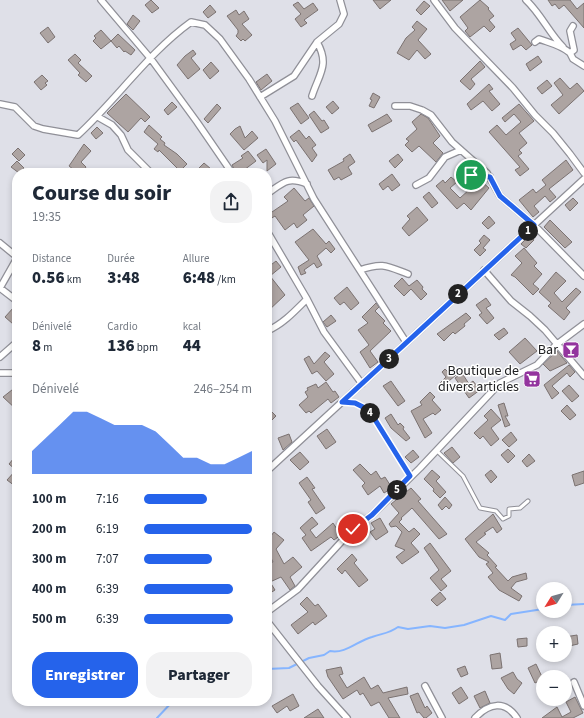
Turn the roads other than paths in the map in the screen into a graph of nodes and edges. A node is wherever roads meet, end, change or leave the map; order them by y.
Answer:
1 (101, 0) edge
2 (340, 0) edge
3 (434, 0) edge
4 (526, 0) edge
5 (572, 26) dead end
6 (317, 42) junction
7 (534, 42) dead end
8 (563, 47) junction
9 (570, 53) junction
10 (151, 59) junction
11 (584, 66) edge
12 (312, 96) dead end
13 (260, 97) junction
14 (0, 104) edge
15 (394, 106) dead end
16 (98, 117) junction
17 (461, 150) junction
18 (146, 168) edge
19 (229, 168) edge
20 (584, 173) edge
21 (460, 176) dead end
22 (490, 177) junction
23 (584, 179) edge
24 (307, 184) junction
25 (416, 185) dead end
26 (272, 190) edge
27 (534, 225) junction
28 (272, 240) edge
29 (0, 243) edge
30 (12, 254) edge
31 (12, 267) edge
32 (360, 270) junction
33 (484, 270) junction
34 (408, 274) dead end
35 (584, 276) edge
36 (0, 288) edge
37 (12, 297) edge
38 (307, 299) junction
39 (584, 324) edge
40 (272, 329) edge
41 (406, 342) junction
42 (556, 345) junction
43 (12, 346) edge
44 (0, 357) edge
45 (0, 373) edge
46 (12, 373) edge
47 (584, 376) edge
48 (362, 384) junction
49 (437, 451) junction
50 (272, 466) edge
51 (528, 501) dead end
52 (272, 608) edge
53 (272, 627) edge
54 (574, 682) dead end
55 (425, 686) dead end
56 (584, 706) edge
57 (347, 718) edge
58 (442, 718) edge
59 (475, 718) edge
60 (517, 718) edge

1 - 10 street
2 - 6 street
3 - 20 street
4 - 8 street
5 - 9 street
6 - 12 street
6 - 13 street
7 - 8 street
8 - 9 street
9 - 11 street
10 - 13 street
10 - 16 street
10 - 19 street
13 - 24 street
14 - 16 street
15 - 17 street
16 - 18 street
17 - 22 street
17 - 25 street
21 - 22 street
22 - 27 street
23 - 27 street
24 - 26 street
24 - 32 street
27 - 33 street
27 - 35 street
28 - 38 street
29 - 30 street
31 - 36 street
32 - 34 street
32 - 41 street
33 - 41 street
33 - 42 street
36 - 37 street
38 - 40 street
38 - 48 street
39 - 42 street
41 - 48 street
42 - 47 street
42 - 49 street
43 - 44 street
45 - 46 street
48 - 50 street
49 - 51 lane
49 - 52 street
53 - 57 street
54 - 56 street
55 - 58 street
59 - 60 street

